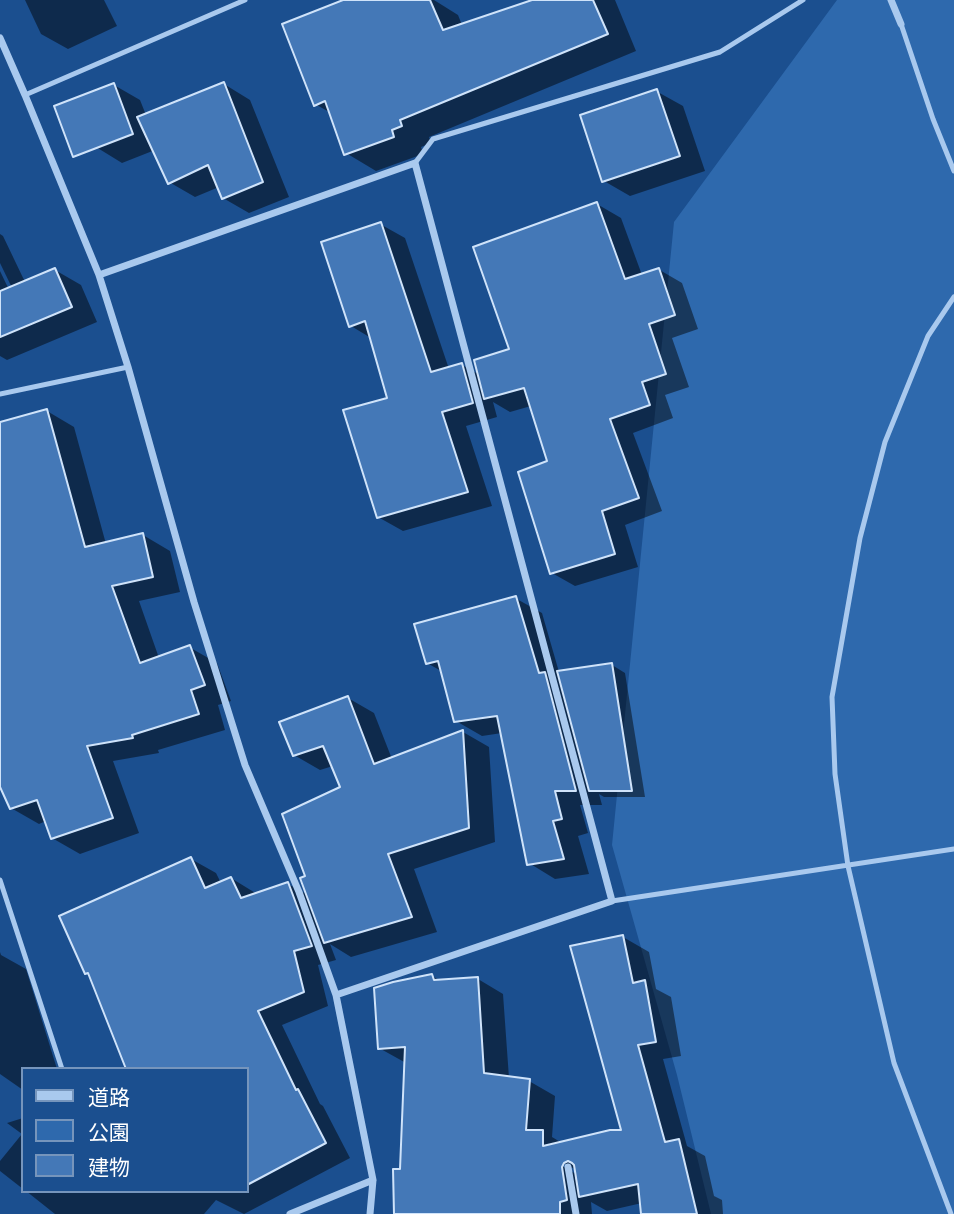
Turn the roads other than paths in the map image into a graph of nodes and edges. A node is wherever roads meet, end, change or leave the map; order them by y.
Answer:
1 (245, 0) edge
2 (803, 0) edge
3 (891, 0) edge
4 (901, 24) joint
5 (0, 38) edge
6 (25, 95) junction
7 (415, 163) junction
8 (954, 171) edge
9 (99, 275) junction
10 (954, 297) edge
11 (128, 367) junction
12 (0, 394) edge
13 (954, 849) edge
14 (848, 866) junction
15 (0, 880) edge
16 (612, 901) junction
17 (335, 995) junction
18 (61, 1067) edge
19 (568, 1167) dead end
20 (373, 1180) junction
21 (290, 1214) edge
22 (370, 1214) edge
23 (576, 1214) edge
24 (951, 1214) edge

1 - 6 lane
2 - 7 lane
3 - 4 street
4 - 8 lane
5 - 6 street
6 - 9 street
7 - 9 street
7 - 16 street
9 - 11 street
10 - 14 lane
11 - 12 lane
11 - 17 street
13 - 14 lane
14 - 16 lane
14 - 24 lane
15 - 18 lane
16 - 17 street
17 - 20 street
19 - 23 street
20 - 21 street
20 - 22 street

